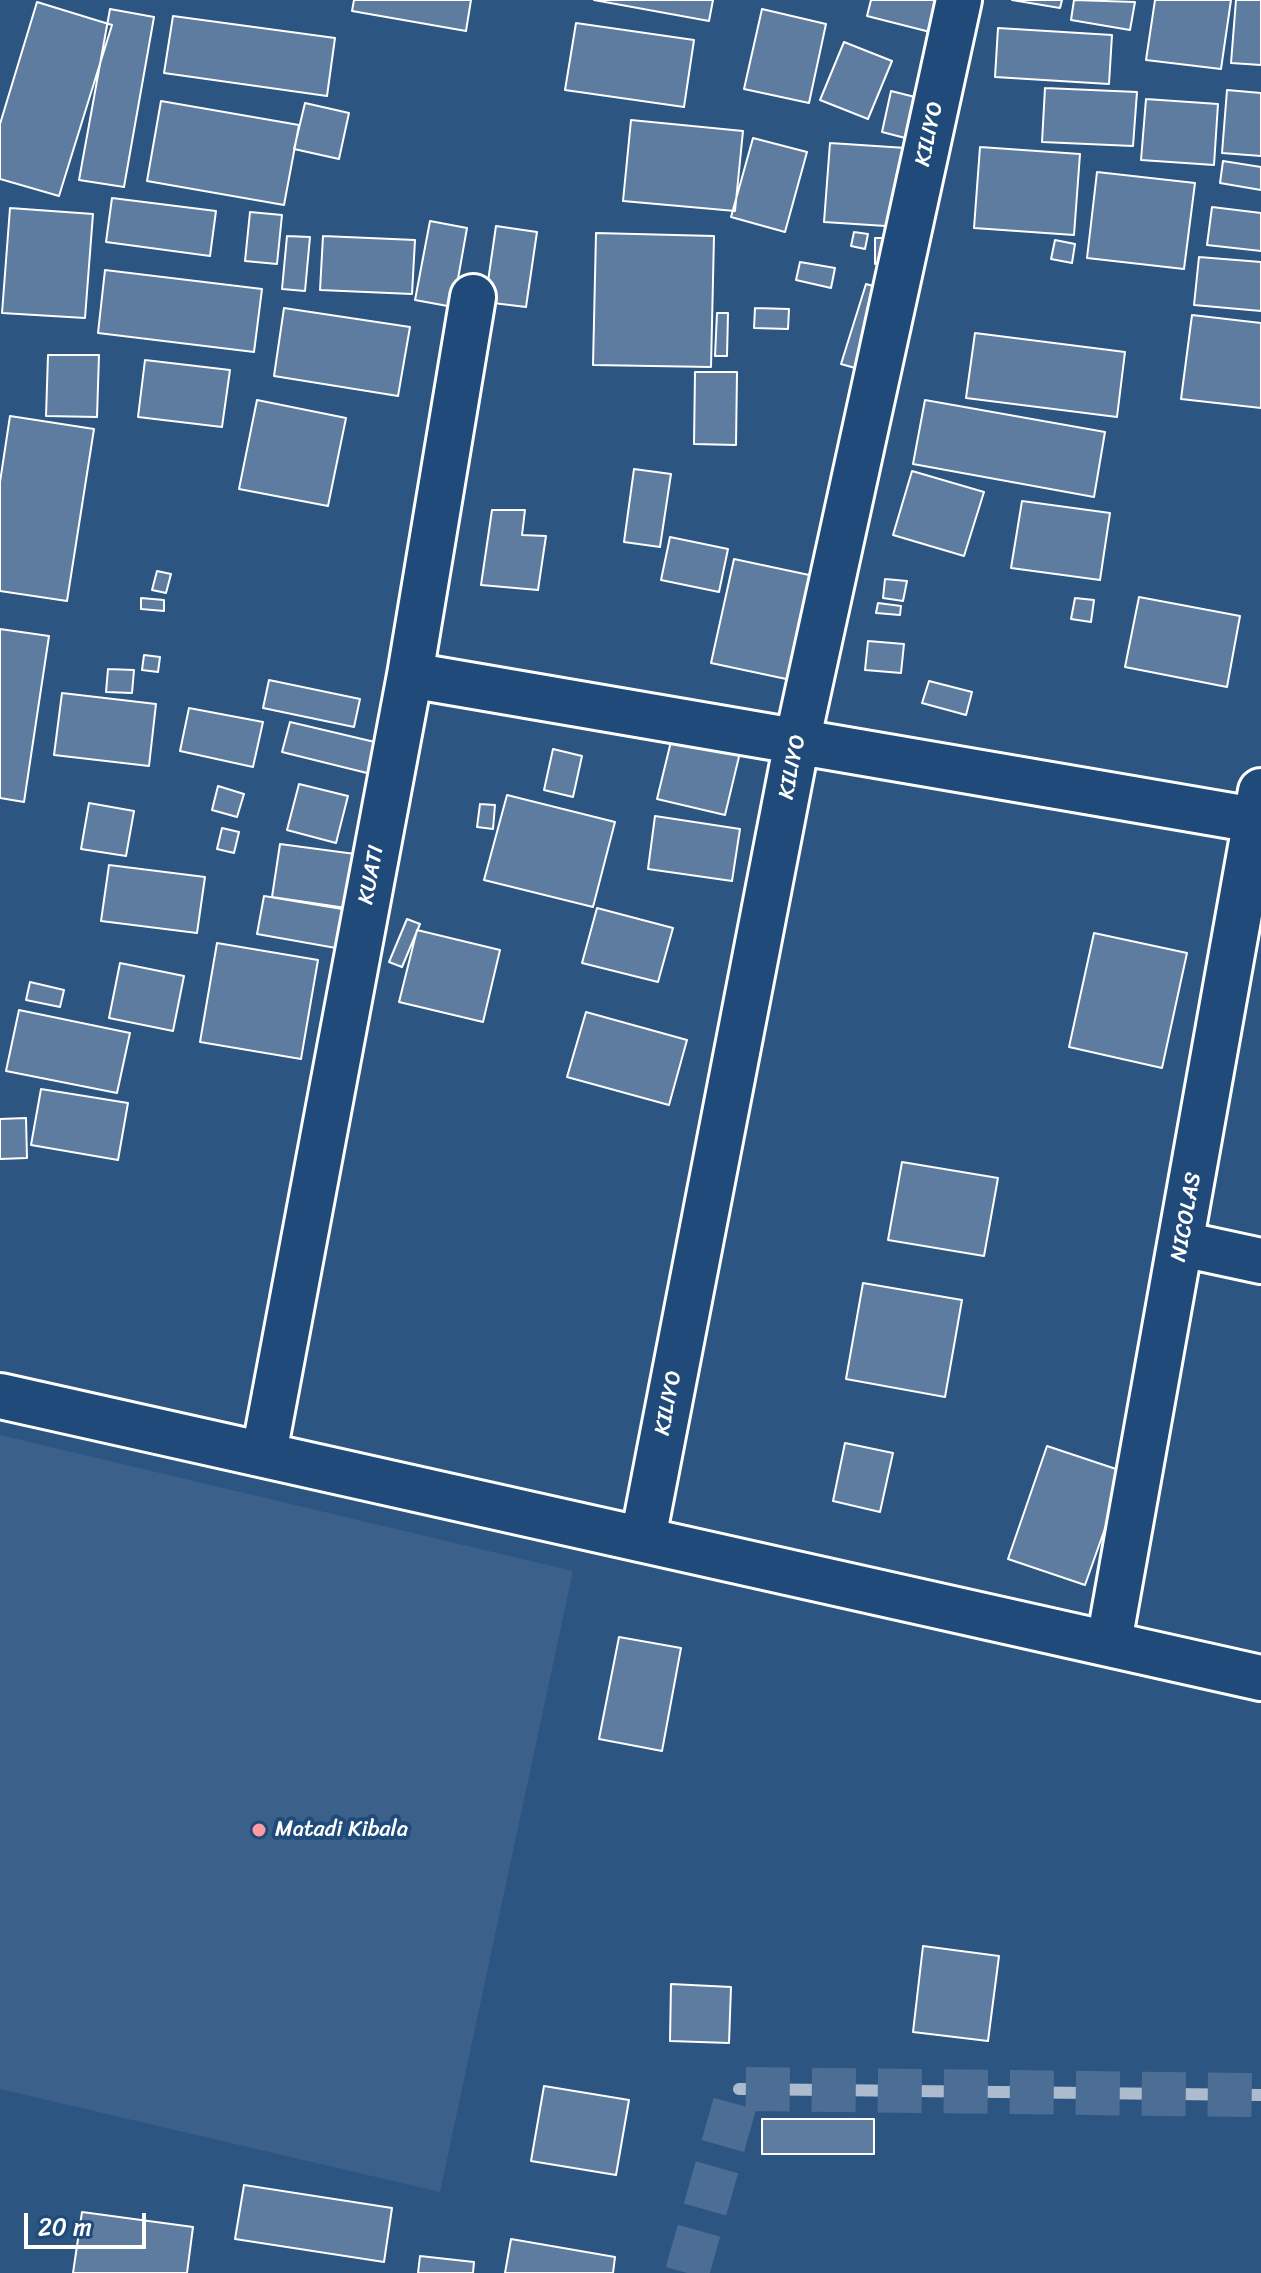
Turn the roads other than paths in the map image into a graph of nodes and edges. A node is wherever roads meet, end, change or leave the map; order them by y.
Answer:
1 (959, 0) edge
2 (473, 297) dead end
3 (410, 675) junction
4 (797, 742) junction
5 (1259, 811) edge
6 (1182, 1244) junction
7 (1261, 1261) edge
8 (0, 1396) edge
9 (264, 1453) junction
10 (643, 1538) junction
11 (1109, 1642) junction
12 (1261, 1678) edge

1 - 4 street, KILIYO
2 - 3 street, KUATI
3 - 4 street
3 - 9 street, KUATI
4 - 5 street
4 - 10 street, KILIYO
5 - 6 street, NICOLAS
6 - 7 street
6 - 11 street, NICOLAS
8 - 9 street
9 - 10 street
10 - 11 street
11 - 12 street

